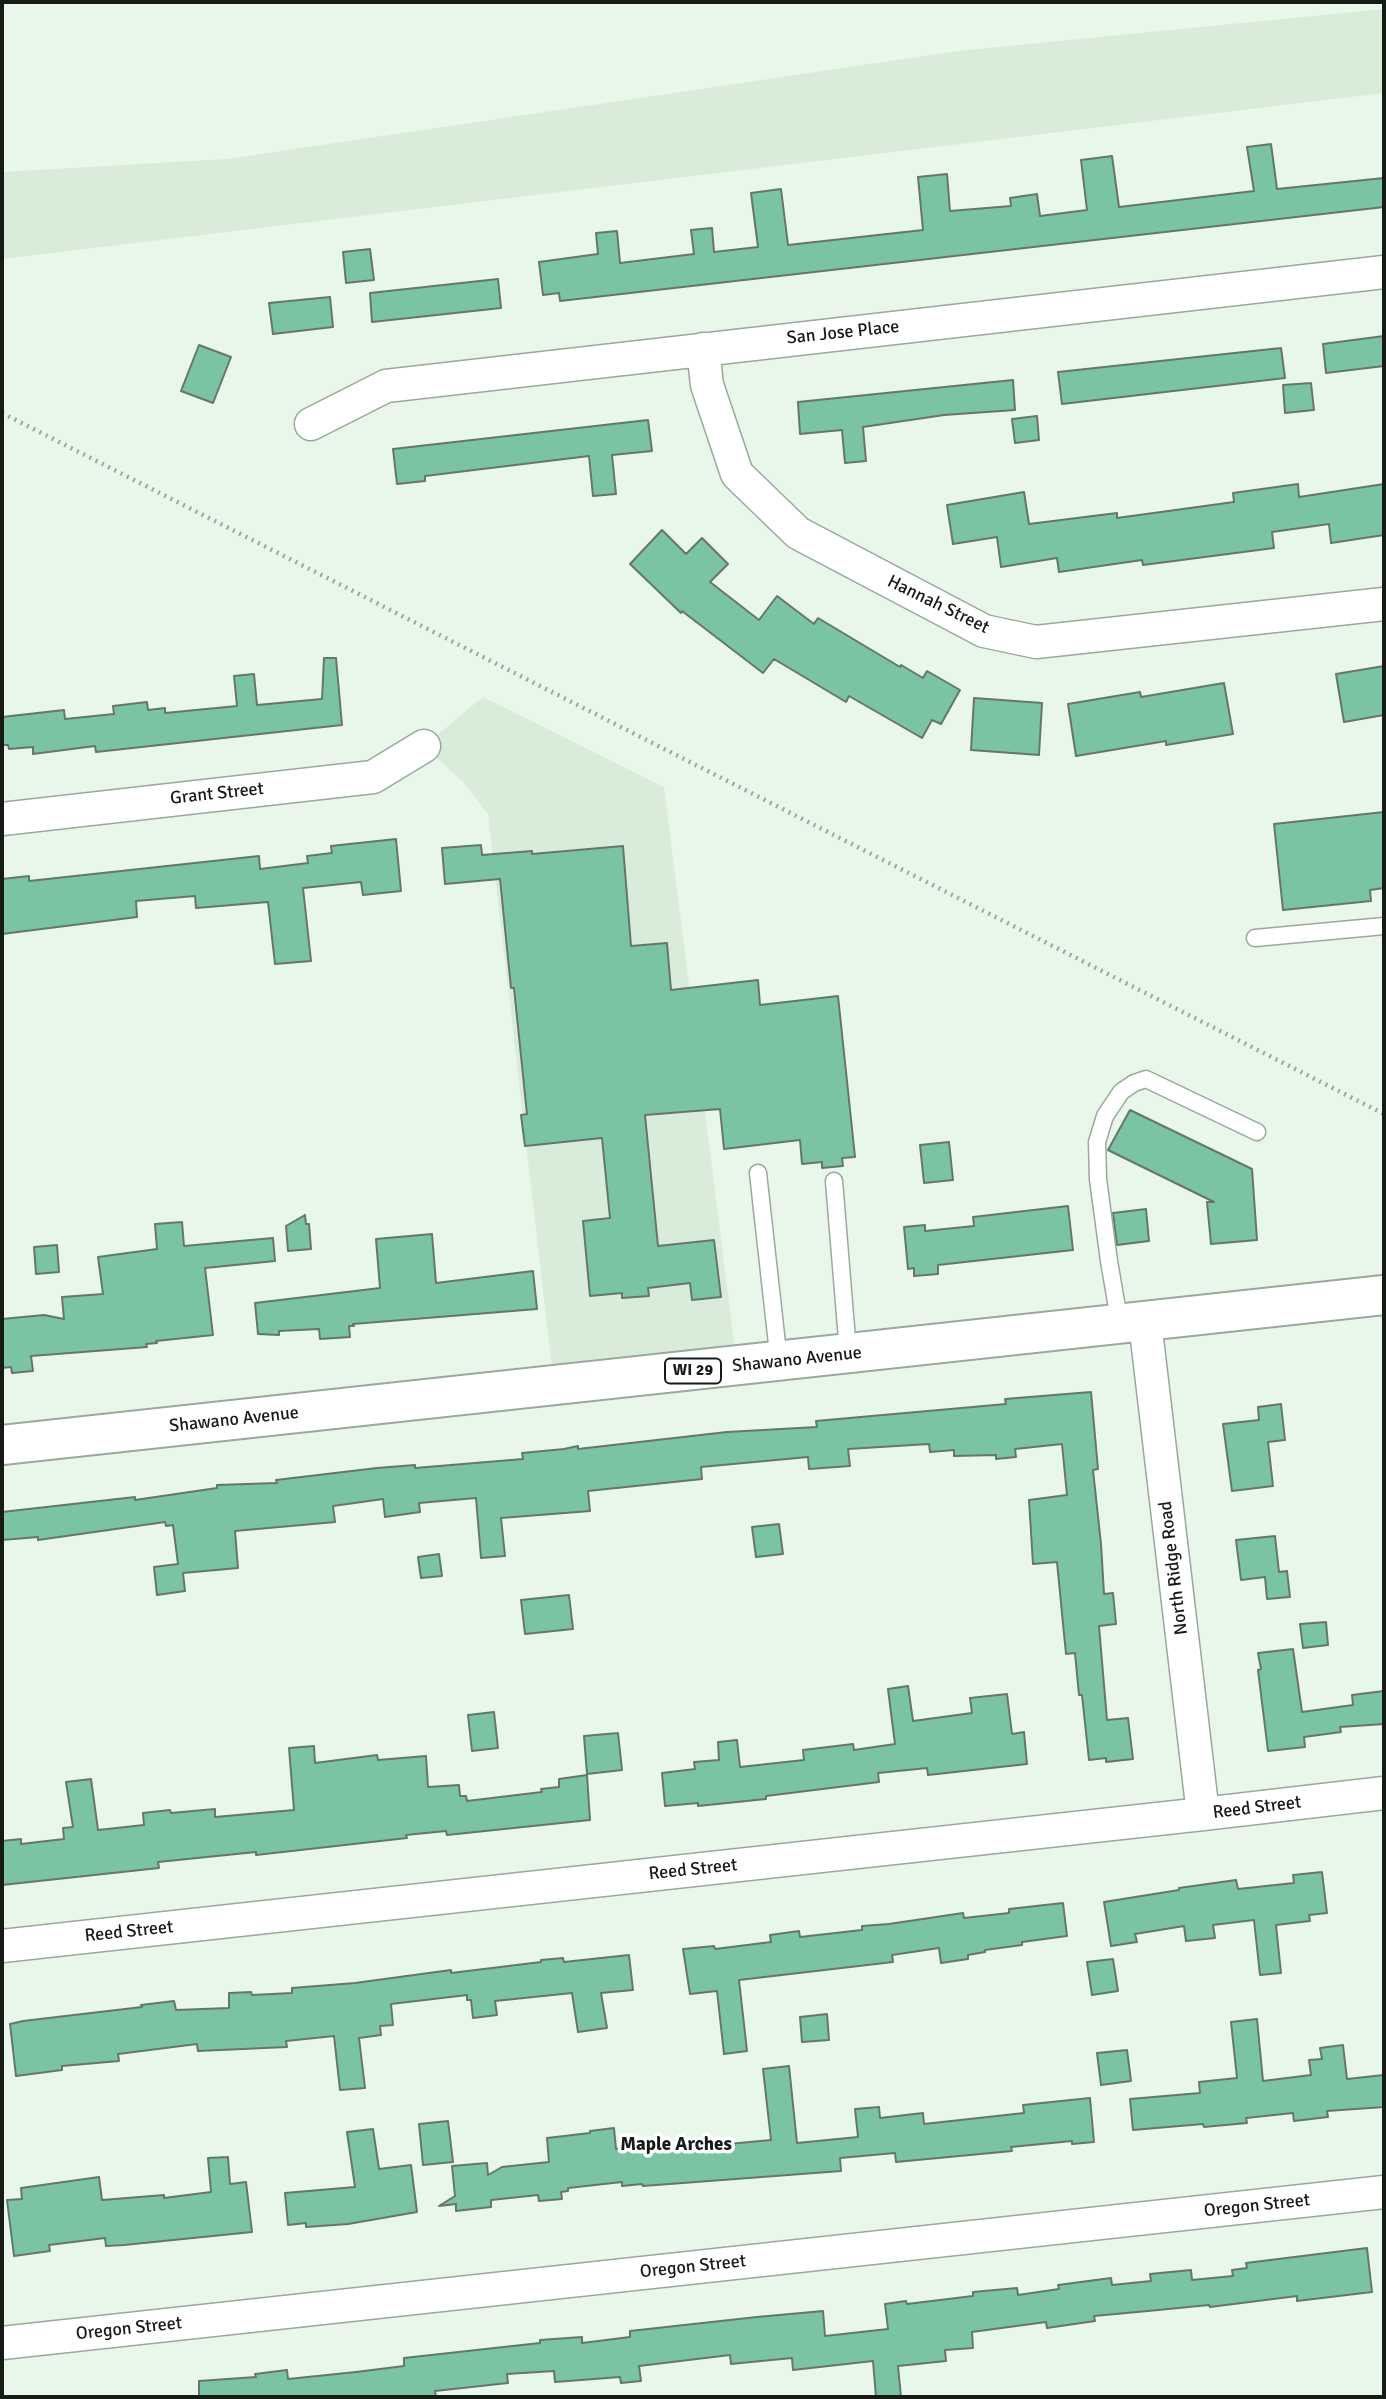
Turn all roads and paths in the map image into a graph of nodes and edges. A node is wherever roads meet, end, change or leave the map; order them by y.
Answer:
1 (1384, 272) edge
2 (703, 349) junction
3 (2, 413) edge
4 (310, 424) dead end
5 (1384, 604) edge
6 (424, 746) dead end
7 (2, 818) edge
8 (1384, 926) edge
9 (1255, 938) dead end
10 (1384, 1115) edge
11 (1256, 1132) dead end
12 (758, 1173) dead end
13 (834, 1181) dead end
14 (1384, 1295) edge
15 (1133, 1324) junction
16 (849, 1354) junction
17 (779, 1362) junction
18 (2, 1445) edge
19 (1384, 1793) edge
20 (1203, 1815) junction
21 (2, 1946) edge
22 (1384, 2192) edge
23 (2, 2343) edge

1 - 2 street, San Jose Place
2 - 4 street, San Jose Place
2 - 5 street, Hannah Street
3 - 10 path
6 - 7 street, Grant Street
8 - 9 lane
11 - 15 lane
12 - 17 lane
13 - 16 lane
14 - 15 main road, Shawano Avenue / WI 29
15 - 16 main road, Shawano Avenue / WI 29
15 - 20 street, North Ridge Road
16 - 17 main road, Shawano Avenue / WI 29
17 - 18 main road, Shawano Avenue / WI 29
19 - 20 street, Reed Street
20 - 21 street, Reed Street
22 - 23 street, Oregon Street

